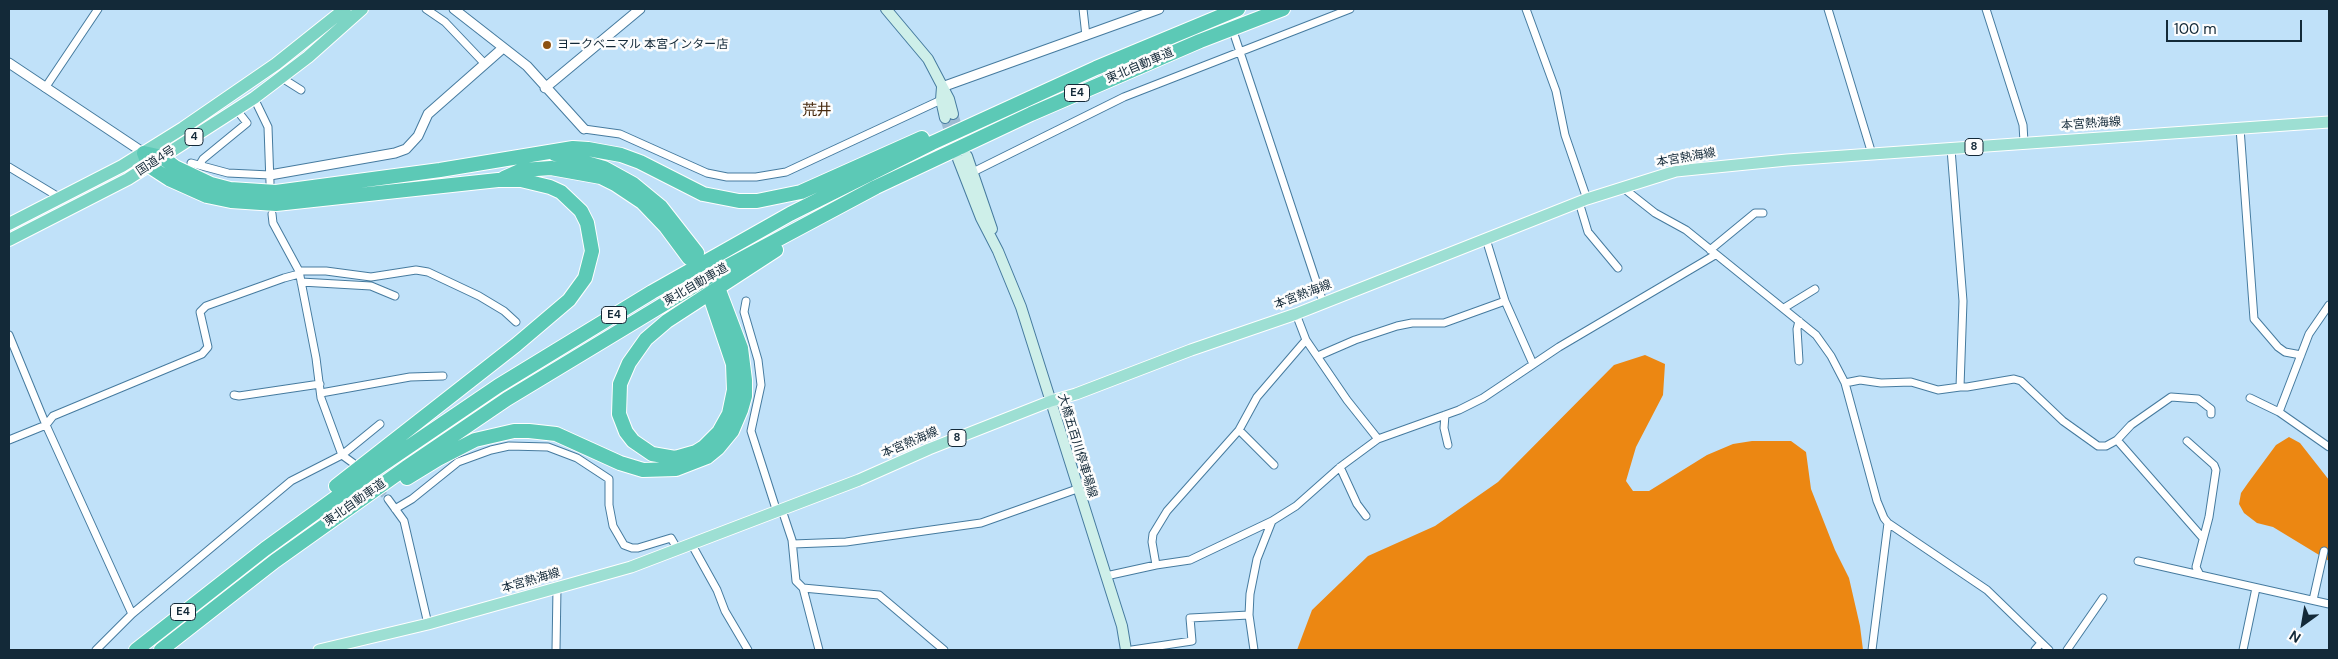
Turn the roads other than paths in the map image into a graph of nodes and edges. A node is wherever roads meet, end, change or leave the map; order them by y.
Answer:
1 (98, 9) edge
2 (345, 9) edge
3 (362, 9) edge
4 (426, 9) edge
5 (454, 9) edge
6 (640, 9) edge
7 (886, 9) edge
8 (1082, 9) edge
9 (1159, 9) edge
10 (1238, 9) edge
11 (1283, 9) edge
12 (1350, 9) edge
13 (1526, 9) edge
14 (1828, 9) edge
15 (1986, 9) edge
16 (1086, 36) junction
17 (1235, 37) dead end
18 (503, 48) junction
19 (1240, 53) junction
20 (9, 63) edge
21 (485, 64) junction
22 (282, 78) junction
23 (942, 87) junction
24 (46, 88) junction
25 (545, 88) junction
26 (301, 90) dead end
27 (254, 98) junction
28 (1025, 99) junction
29 (941, 100) junction
30 (236, 109) junction
31 (2329, 122) edge
32 (2240, 128) junction
33 (584, 129) joint
34 (2024, 142) junction
35 (1951, 149) junction
36 (547, 152) junction
37 (144, 153) junction
38 (1872, 154) junction
39 (162, 157) junction
40 (191, 163) dead end
41 (200, 164) junction
42 (149, 166) junction
43 (9, 167) edge
44 (973, 172) junction
45 (270, 179) junction
46 (498, 180) junction
47 (1622, 187) junction
48 (876, 188) junction
49 (62, 198) junction
50 (1583, 201) junction
51 (1763, 213) dead end
52 (272, 214) dead end
53 (9, 224) edge
54 (1486, 238) junction
55 (9, 240) edge
56 (998, 252) junction
57 (1713, 253) junction
58 (1618, 268) dead end
59 (300, 276) junction
60 (1815, 289) dead end
61 (395, 296) dead end
62 (746, 300) dead end
63 (1505, 301) junction
64 (1323, 302) junction
65 (2329, 305) edge
66 (1784, 308) junction
67 (1296, 314) junction
68 (1799, 321) junction
69 (516, 322) dead end
70 (9, 335) edge
71 (1306, 340) junction
72 (2301, 355) junction
73 (1318, 356) junction
74 (1799, 361) dead end
75 (1533, 364) junction
76 (443, 376) dead end
77 (1845, 383) junction
78 (320, 384) junction
79 (1960, 387) junction
80 (321, 392) junction
81 (234, 394) dead end
82 (2250, 398) dead end
83 (1051, 401) junction
84 (2279, 412) junction
85 (2211, 414) dead end
86 (1445, 415) junction
87 (380, 424) dead end
88 (46, 425) junction
89 (1239, 430) junction
90 (1378, 439) junction
91 (9, 440) edge
92 (2117, 440) junction
93 (2187, 441) dead end
94 (1448, 445) dead end
95 (2329, 447) edge
96 (342, 455) junction
97 (353, 463) dead end
98 (1274, 465) dead end
99 (1340, 467) junction
100 (1077, 489) junction
101 (388, 499) tunnel mouth
102 (395, 509) junction
103 (779, 511) junction
104 (1366, 516) dead end
105 (1272, 521) junction
106 (1888, 523) junction
107 (2202, 537) junction
108 (793, 544) junction
109 (692, 545) junction
110 (678, 550) junction
111 (2324, 551) dead end
112 (2138, 561) dead end
113 (1156, 565) junction
114 (231, 575) junction
115 (2200, 575) junction
116 (1106, 576) junction
117 (241, 587) junction
118 (557, 588) junction
119 (803, 588) junction
120 (2256, 588) junction
121 (2103, 598) dead end
122 (2313, 600) junction
123 (2329, 604) edge
124 (132, 614) junction
125 (1249, 615) junction
126 (428, 624) junction
127 (2040, 643) junction
128 (96, 650) edge
129 (136, 650) edge
130 (160, 650) edge
131 (319, 650) edge
132 (556, 650) edge
133 (748, 650) edge
134 (818, 650) edge
135 (944, 650) edge
136 (1126, 650) edge
137 (1132, 650) edge
138 (1254, 650) edge
139 (1872, 650) edge
140 (2035, 650) edge
141 (2048, 650) edge
142 (2067, 650) edge
143 (2242, 650) edge

1 - 24 street
2 - 37 highway, 国道4号 / 4
3 - 22 highway, 国道4号 / 4
4 - 21 street
5 - 18 street
6 - 25 street
7 - 23 main road
8 - 16 street
9 - 16 street
10 - 28 highway, 東北自動車道 / E4
11 - 48 highway, 東北自動車道 / E4
12 - 19 street
13 - 50 street
14 - 38 street
15 - 34 street
16 - 23 street
17 - 19 street
18 - 21 street
18 - 25 street
19 - 44 street
19 - 64 street
20 - 24 street
21 - 45 street
22 - 26 street
22 - 27 highway, 国道4号 / 4
23 - 29 main road
23 - 29 main road
24 - 37 street
25 - 33 street
27 - 30 highway, 国道4号 / 4
27 - 45 street
28 - 36 highway
28 - 114 highway, 東北自動車道 / E4
29 - 33 street
30 - 39 highway, 国道4号 / 4
30 - 41 street
31 - 32 main road, 本宮熱海線 / 8
32 - 34 main road, 本宮熱海線 / 8
32 - 72 street
34 - 35 main road, 本宮熱海線 / 8
35 - 38 main road, 本宮熱海線 / 8
35 - 79 street
36 - 39 highway
36 - 46 highway
37 - 39 highway
37 - 42 highway
37 - 49 highway, 国道4号 / 4
38 - 47 main road, 本宮熱海線 / 8
39 - 42 highway, 国道4号 / 4
40 - 41 street
41 - 45 street
42 - 46 highway
42 - 55 highway, 国道4号 / 4
43 - 49 street
44 - 56 main road, 大橋五百川停車場線
44 - 56 main road, 大橋五百川停車場線
46 - 114 highway
47 - 50 main road, 本宮熱海線 / 8
47 - 57 street
48 - 117 highway, 東北自動車道 / E4
48 - 117 highway
49 - 53 highway, 国道4号 / 4
50 - 54 main road, 本宮熱海線 / 8
50 - 58 street
51 - 57 street
52 - 59 street
54 - 63 street
54 - 64 main road, 本宮熱海線 / 8
56 - 83 main road, 大橋五百川停車場線
57 - 66 street
57 - 75 street
59 - 61 street
59 - 69 street
59 - 78 street
59 - 88 street
60 - 66 street
62 - 103 street
63 - 73 street
63 - 75 street
64 - 67 main road, 本宮熱海線 / 8
65 - 72 street
66 - 68 street
67 - 71 street
67 - 83 main road, 本宮熱海線 / 8
68 - 74 street
68 - 77 street
70 - 88 street
71 - 73 street
71 - 89 street
72 - 84 street
73 - 90 street
75 - 86 street
76 - 80 street
77 - 79 street
77 - 106 street
78 - 80 street
78 - 81 street
79 - 92 street
80 - 96 street
82 - 84 street
83 - 100 main road, 大橋五百川停車場線
83 - 103 main road, 本宮熱海線 / 8
84 - 95 street
85 - 92 street
86 - 90 street
86 - 94 street
87 - 96 street
88 - 91 street
88 - 124 street
89 - 98 street
89 - 113 street
90 - 99 street
92 - 107 street
93 - 107 street
96 - 97 street
96 - 124 street
99 - 104 street
99 - 105 street
100 - 108 street
100 - 116 main road, 大橋五百川停車場線
101 - 102 street
102 - 110 street
102 - 126 street
103 - 108 street
103 - 109 main road, 本宮熱海線 / 8
105 - 113 street
105 - 125 street
106 - 127 street
106 - 139 street
107 - 115 street
108 - 119 street
109 - 110 main road, 本宮熱海線 / 8
109 - 133 street
110 - 118 main road, 本宮熱海線 / 8
111 - 122 street
112 - 115 street
113 - 116 street
114 - 129 highway, 東北自動車道 / E4
115 - 120 street
116 - 136 main road, 大橋五百川停車場線
117 - 130 highway, 東北自動車道 / E4
118 - 126 main road, 本宮熱海線 / 8
118 - 132 street
119 - 134 street
119 - 135 street
120 - 122 street
120 - 143 street
121 - 142 street
122 - 123 street
124 - 128 street
125 - 137 street
125 - 138 street
126 - 131 main road, 本宮熱海線 / 8
127 - 140 street
127 - 141 street

